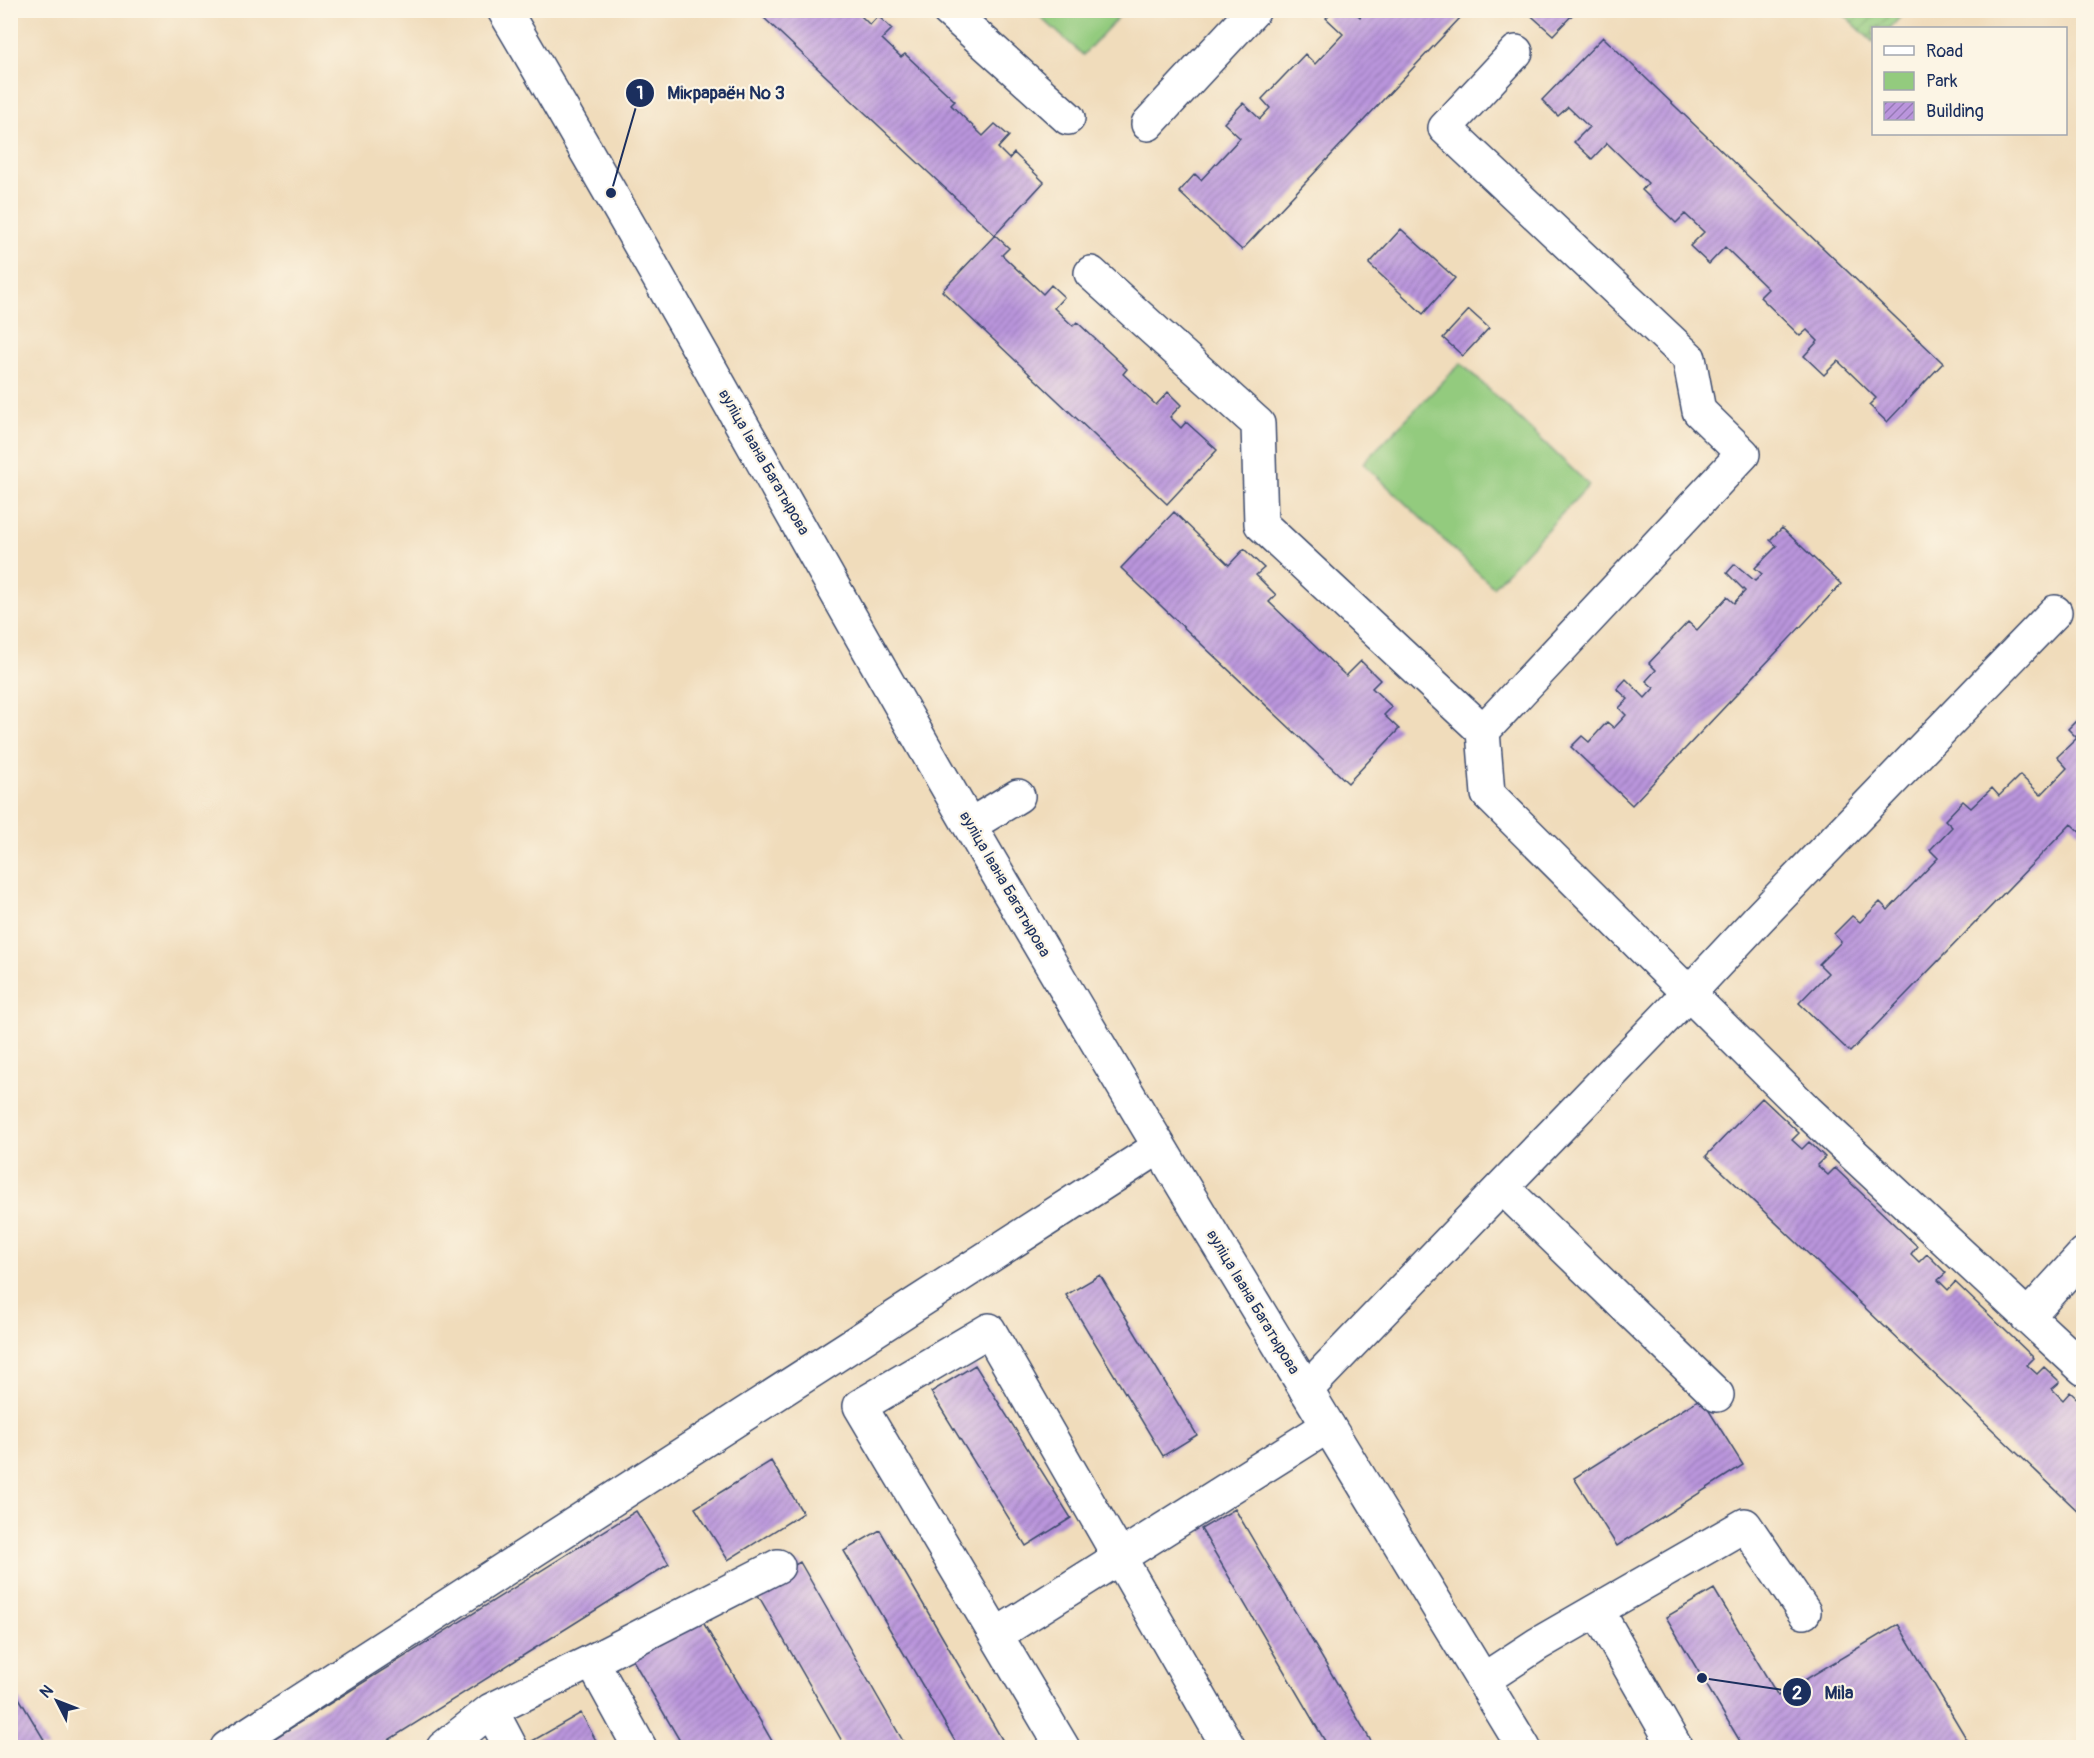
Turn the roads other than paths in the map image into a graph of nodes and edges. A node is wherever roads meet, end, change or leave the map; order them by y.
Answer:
1 (504, 10) edge
2 (948, 10) edge
3 (1254, 10) edge
4 (1516, 52) dead end
5 (1068, 118) dead end
6 (1148, 124) dead end
7 (1091, 273) dead end
8 (2055, 612) dead end
9 (1483, 731) junction
10 (1018, 796) dead end
11 (970, 825) junction
12 (1689, 993) junction
13 (1159, 1148) junction
14 (1503, 1188) junction
15 (2084, 1254) edge
16 (2027, 1317) junction
17 (2084, 1369) edge
18 (1306, 1390) junction
19 (1717, 1395) dead end
20 (1328, 1426) junction
21 (1121, 1558) junction
22 (778, 1566) dead end
23 (1597, 1610) junction
24 (1804, 1612) dead end
25 (996, 1635) junction
26 (592, 1661) junction
27 (1483, 1680) junction
28 (490, 1710) junction
29 (227, 1748) edge
30 (443, 1748) edge
31 (511, 1748) edge
32 (640, 1748) edge
33 (1063, 1748) edge
34 (1229, 1748) edge
35 (1524, 1748) edge
36 (1676, 1748) edge

1 - 11 main road, вуліца Івана Багатырова
2 - 5 main road
3 - 6 main road
4 - 9 main road
7 - 9 main road
8 - 12 main road
9 - 12 main road
10 - 11 main road
11 - 13 main road, вуліца Івана Багатырова
12 - 14 main road
12 - 16 main road
13 - 18 main road, вуліца Івана Багатырова
13 - 29 main road
14 - 18 main road
14 - 19 main road
15 - 16 main road
16 - 17 main road
18 - 20 main road, вуліца Івана Багатырова
20 - 21 main road
20 - 27 main road, вуліца Івана Багатырова
21 - 25 main road
21 - 25 main road
21 - 34 main road
22 - 26 main road
23 - 24 main road
23 - 27 main road
23 - 36 main road
25 - 33 main road
26 - 28 main road
26 - 32 main road
27 - 35 main road, вуліца Івана Багатырова
28 - 30 main road
28 - 31 main road

